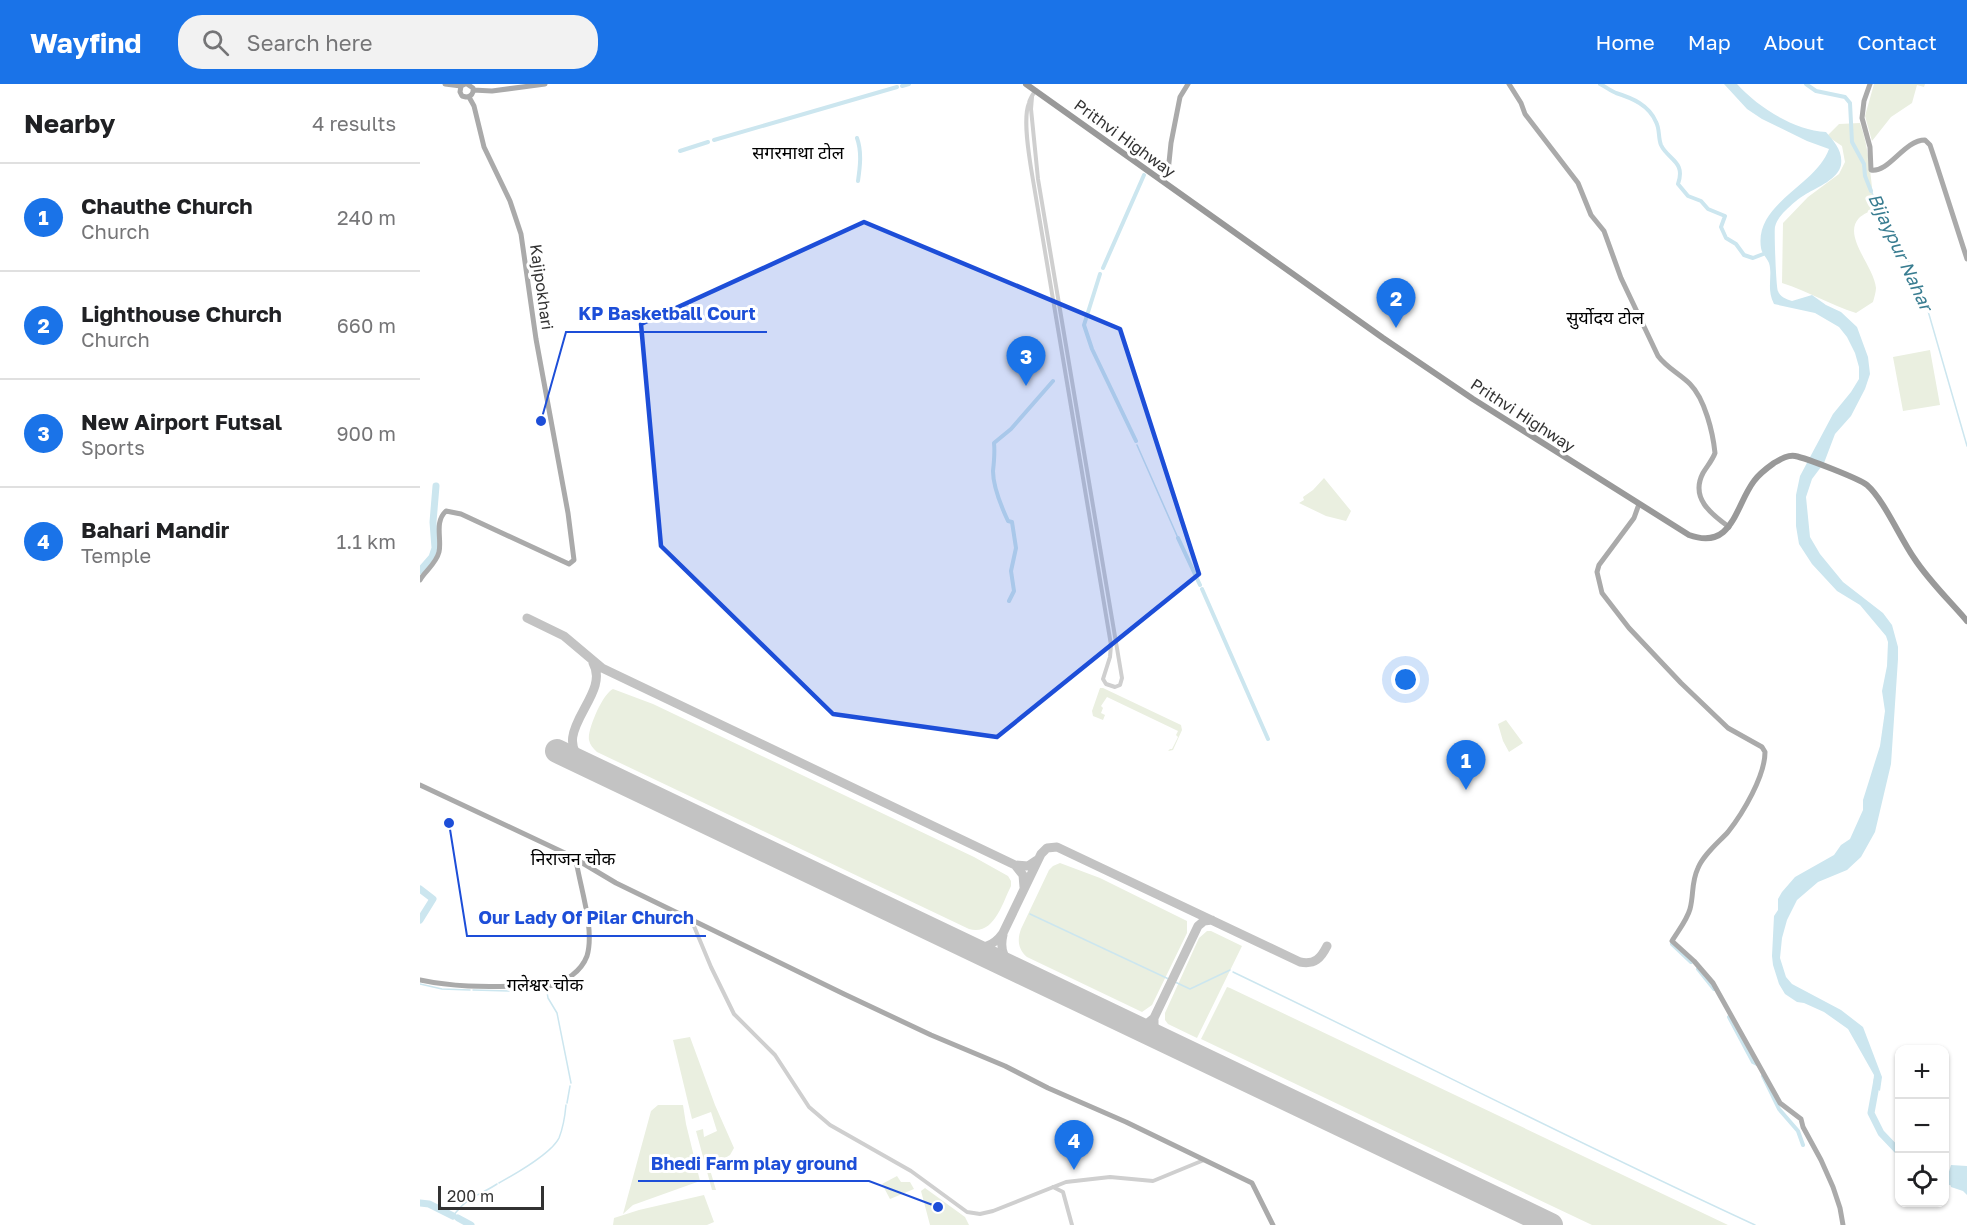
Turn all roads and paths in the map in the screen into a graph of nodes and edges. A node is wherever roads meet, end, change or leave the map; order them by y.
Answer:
1 (445, 84) edge
2 (545, 84) edge
3 (1026, 84) edge
4 (1509, 84) edge
5 (1870, 84) edge
6 (468, 86) edge
7 (1187, 86) edge
8 (1036, 90) junction
9 (469, 97) junction
10 (1032, 97) junction
11 (1164, 181) junction
12 (1967, 259) edge
13 (1639, 504) junction
14 (1729, 527) junction
15 (420, 580) edge
16 (1967, 621) edge
17 (420, 785) edge
18 (576, 860) junction
19 (690, 918) junction
20 (420, 980) edge
21 (1204, 1160) junction
22 (1053, 1187) junction
23 (1072, 1225) edge
24 (1274, 1225) edge
25 (1843, 1225) edge

1 - 6 main road
2 - 6 main road
3 - 8 highway, Prithvi Highway
4 - 14 main road
5 - 12 main road
6 - 9 main road
6 - 9 main road, Kajipokhari
7 - 11 main road
8 - 10 street
8 - 11 highway, Prithvi Highway
9 - 15 main road, Kajipokhari
10 - 10 street
11 - 13 highway, Prithvi Highway
13 - 14 highway, Prithvi Highway
13 - 25 main road
14 - 16 highway
17 - 18 main road
18 - 19 main road
18 - 20 main road
19 - 21 main road
19 - 22 street
21 - 22 street
21 - 24 main road
22 - 23 street

